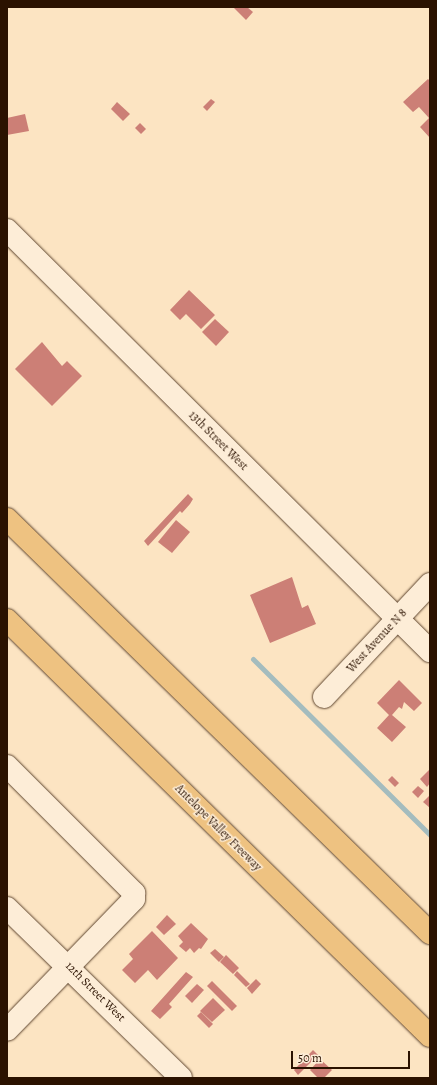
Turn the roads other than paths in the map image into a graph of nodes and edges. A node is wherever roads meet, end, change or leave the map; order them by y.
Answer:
1 (7, 230) edge
2 (7, 519) edge
3 (430, 584) edge
4 (397, 619) junction
5 (7, 620) edge
6 (430, 651) edge
7 (324, 697) dead end
8 (7, 766) edge
9 (7, 908) edge
10 (430, 933) edge
11 (69, 966) junction
12 (7, 1030) edge
13 (430, 1036) edge
14 (181, 1078) edge

1 - 4 street, 13th Street West
2 - 10 highway
3 - 4 street, West Avenue N 8
4 - 6 street, 13th Street West
4 - 7 street, West Avenue N 8
5 - 13 highway, Antelope Valley Freeway
8 - 11 street
9 - 11 street, 12th Street West
11 - 12 street
11 - 14 street, 12th Street West

